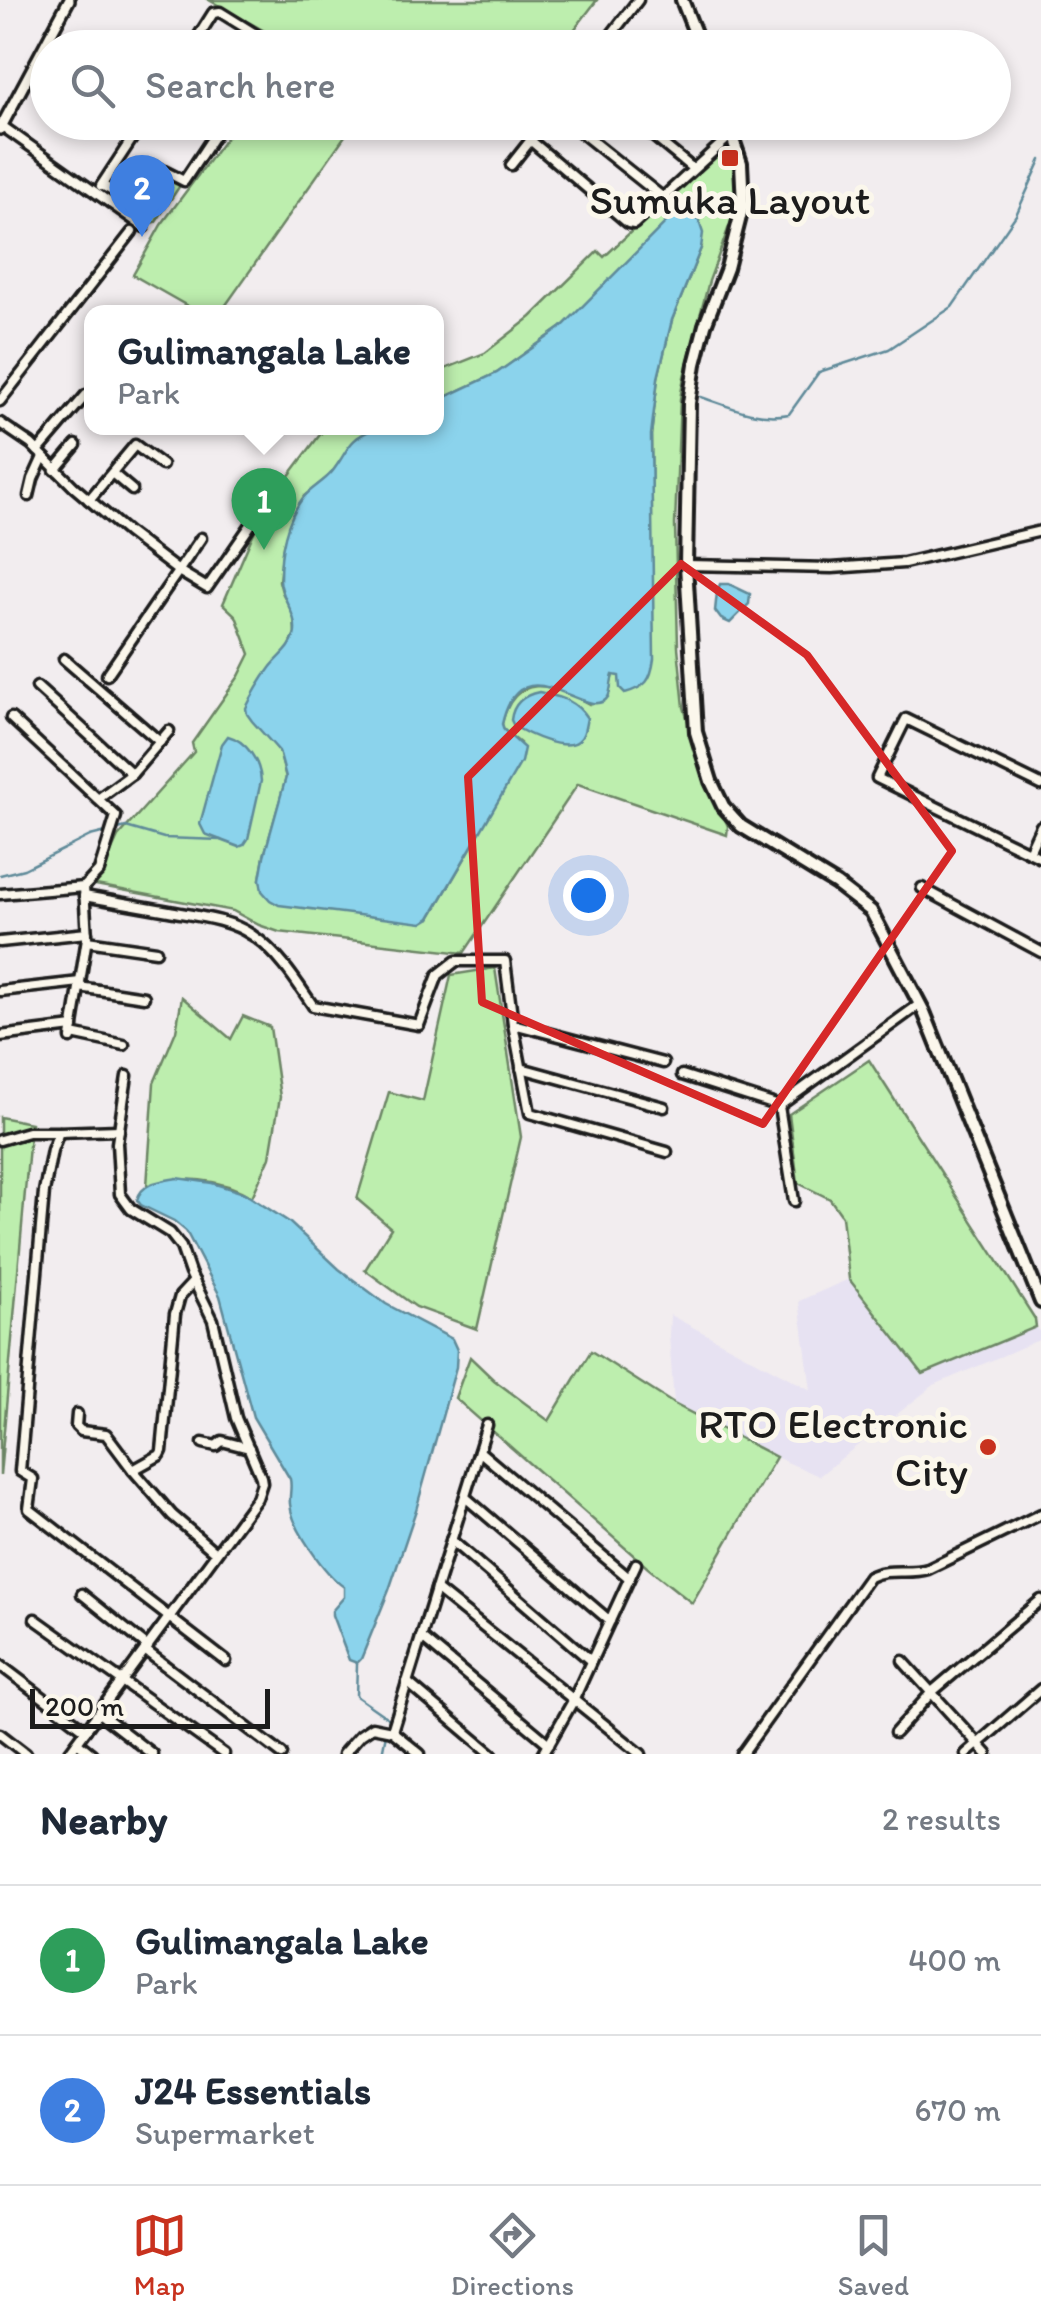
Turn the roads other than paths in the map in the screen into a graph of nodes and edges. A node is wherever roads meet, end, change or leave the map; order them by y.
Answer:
1 (70, 0) edge
2 (638, 0) edge
3 (682, 0) edge
4 (54, 30) edge
5 (203, 30) edge
6 (249, 30) edge
7 (616, 30) edge
8 (694, 30) edge
9 (30, 74) edge
10 (1, 128) edge
11 (131, 140) edge
12 (212, 140) edge
13 (530, 140) joint
14 (590, 140) edge
15 (658, 140) edge
16 (725, 140) edge
17 (733, 140) edge
18 (511, 165) dead end
19 (692, 168) junction
20 (99, 190) junction
21 (111, 191) junction
22 (662, 198) junction
23 (105, 200) junction
24 (144, 228) dead end
25 (132, 232) dead end
26 (84, 399) edge
27 (0, 401) edge
28 (0, 423) edge
29 (76, 445) dead end
30 (41, 454) junction
31 (162, 465) dead end
32 (55, 470) junction
33 (112, 473) junction
34 (132, 490) dead end
35 (29, 496) dead end
36 (89, 500) junction
37 (250, 526) dead end
38 (1041, 531) edge
39 (201, 538) dead end
40 (686, 565) junction
41 (177, 570) junction
42 (64, 659) dead end
43 (107, 675) dead end
44 (37, 688) dead end
45 (11, 718) dead end
46 (169, 730) dead end
47 (160, 742) junction
48 (132, 774) junction
49 (1041, 785) edge
50 (98, 800) junction
51 (1041, 826) edge
52 (1028, 852) junction
53 (1041, 858) edge
54 (922, 888) dead end
55 (84, 892) junction
56 (0, 894) edge
57 (87, 937) junction
58 (0, 942) edge
59 (156, 951) dead end
60 (1041, 952) edge
61 (80, 985) junction
62 (0, 990) edge
63 (144, 997) dead end
64 (920, 1004) junction
65 (513, 1024) junction
66 (72, 1033) junction
67 (0, 1036) edge
68 (124, 1046) dead end
69 (663, 1063) dead end
70 (522, 1068) junction
71 (682, 1075) dead end
72 (127, 1076) dead end
73 (779, 1106) junction
74 (664, 1107) dead end
75 (119, 1130) junction
76 (59, 1132) junction
77 (0, 1140) edge
78 (668, 1152) dead end
79 (794, 1201) dead end
80 (194, 1281) junction
81 (1041, 1302) edge
82 (77, 1414) dead end
83 (487, 1424) dead end
84 (202, 1443) dead end
85 (249, 1448) junction
86 (478, 1451) junction
87 (132, 1470) junction
88 (464, 1496) junction
89 (1041, 1514) edge
90 (451, 1540) junction
91 (216, 1553) junction
92 (636, 1564) dead end
93 (630, 1578) junction
94 (436, 1589) junction
95 (82, 1594) dead end
96 (1041, 1600) edge
97 (170, 1616) junction
98 (36, 1620) dead end
99 (610, 1621) junction
100 (421, 1637) junction
101 (147, 1649) junction
102 (904, 1660) dead end
103 (226, 1661) dead end
104 (592, 1661) junction
105 (0, 1665) edge
106 (123, 1680) junction
107 (407, 1682) junction
108 (1041, 1689) edge
109 (932, 1691) junction
110 (573, 1701) junction
111 (99, 1713) junction
112 (86, 1730) junction
113 (392, 1731) junction
114 (895, 1733) dead end
115 (0, 1734) edge
116 (77, 1742) junction
117 (978, 1742) junction
118 (549, 1744) junction
119 (26, 1754) edge
120 (68, 1754) edge
121 (92, 1754) edge
122 (152, 1754) edge
123 (224, 1754) edge
124 (282, 1754) edge
125 (343, 1754) edge
126 (420, 1754) edge
127 (492, 1754) edge
128 (544, 1754) edge
129 (641, 1754) edge
130 (742, 1754) edge
131 (966, 1754) edge
132 (987, 1754) edge

1 - 4 street
2 - 7 street
3 - 8 main road
5 - 6 street
9 - 10 street
10 - 20 street
11 - 20 street
12 - 21 street
13 - 18 street
13 - 22 street
14 - 22 street
15 - 19 street
16 - 19 street
17 - 40 main road
19 - 22 street
20 - 21 street
20 - 23 street
21 - 23 street
23 - 24 street
25 - 27 street
26 - 30 street
28 - 30 street
29 - 32 street
30 - 32 street
30 - 35 street
31 - 33 street
32 - 36 street
33 - 34 street
33 - 36 street
36 - 41 street
37 - 41 street
38 - 40 street
39 - 41 street
40 - 64 main road
41 - 43 street
42 - 47 street
44 - 48 street
45 - 50 street
46 - 47 street
47 - 48 street
48 - 50 street
49 - 52 street
50 - 55 street
51 - 52 street
52 - 53 street
54 - 60 street
55 - 56 street
55 - 57 street
55 - 65 street
57 - 58 street
57 - 59 street
57 - 61 street
61 - 62 street
61 - 63 street
61 - 66 street
64 - 73 street
64 - 81 main road
65 - 69 street
65 - 70 street
66 - 67 street
66 - 68 street
70 - 74 street
70 - 78 street
71 - 73 street
72 - 75 street
73 - 79 street
75 - 76 street
75 - 80 street
76 - 77 street
76 - 97 street
80 - 85 street
80 - 87 street
82 - 87 street
83 - 86 street
84 - 85 street
85 - 91 street
86 - 88 street
86 - 93 street
87 - 91 street
88 - 90 street
88 - 99 street
89 - 130 street
90 - 94 street
90 - 104 street
91 - 97 street
92 - 93 street
93 - 99 street
94 - 100 street
94 - 110 street
95 - 101 street
96 - 109 street
97 - 101 street
97 - 103 street
98 - 106 street
99 - 104 street
100 - 107 street
100 - 118 street
101 - 106 street
101 - 124 street
102 - 109 street
104 - 110 street
105 - 112 street
106 - 111 street
106 - 123 street
107 - 113 street
107 - 127 street
108 - 117 street
109 - 114 street
109 - 117 street
110 - 118 street
110 - 129 street
111 - 112 street
111 - 122 street
112 - 116 street
113 - 125 street
113 - 126 street
115 - 119 street
116 - 120 street
116 - 121 street
117 - 131 street
117 - 132 street
118 - 128 street

